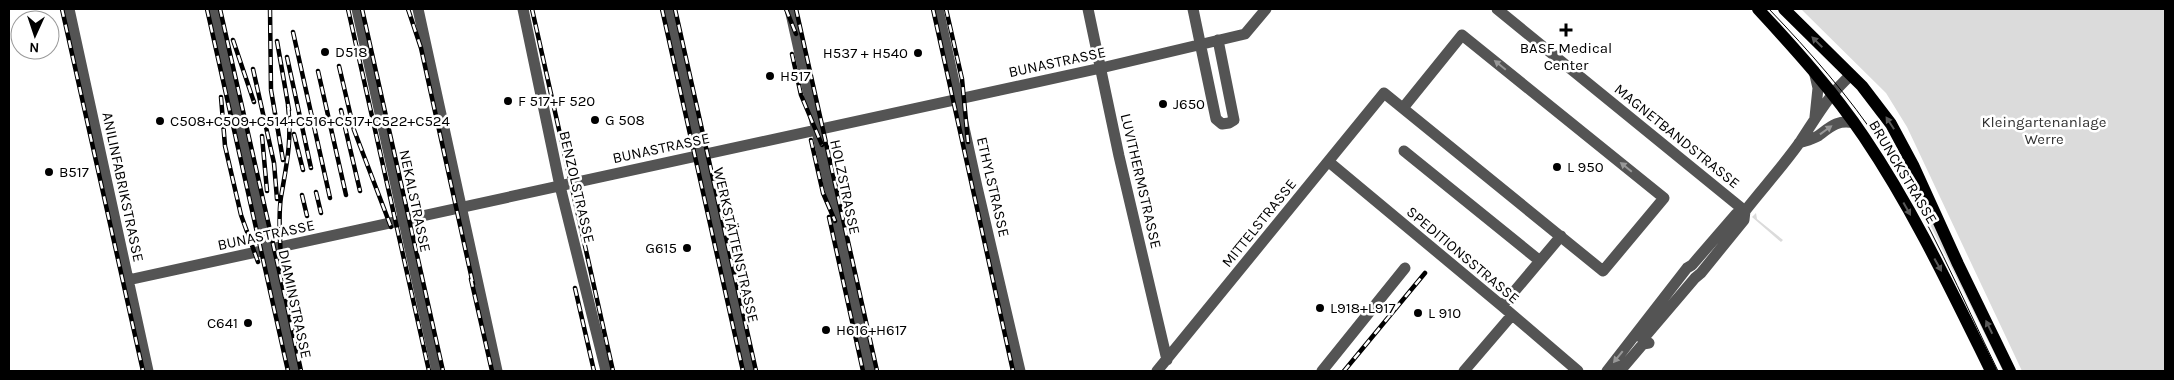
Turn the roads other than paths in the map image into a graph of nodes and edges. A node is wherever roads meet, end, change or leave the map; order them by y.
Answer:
1 (69, 9) edge
2 (214, 9) edge
3 (357, 9) edge
4 (418, 9) edge
5 (523, 9) edge
6 (668, 9) edge
7 (790, 9) edge
8 (938, 9) edge
9 (1088, 9) edge
10 (1193, 9) edge
11 (1266, 9) edge
12 (1497, 9) edge
13 (1758, 9) edge
14 (1784, 9) edge
15 (1218, 40) junction
16 (1200, 44) junction
17 (1101, 68) junction
18 (1814, 69) junction
19 (1851, 75) junction
20 (1832, 94) junction
21 (958, 99) junction
22 (1403, 108) junction
23 (1815, 119) junction
24 (1854, 123) junction
25 (817, 130) junction
26 (1799, 143) junction
27 (1404, 152) dead end
28 (700, 155) junction
29 (1329, 162) junction
30 (560, 186) junction
31 (462, 207) junction
32 (1745, 211) junction
33 (403, 220) junction
34 (1561, 236) junction
35 (268, 250) junction
36 (1540, 261) junction
37 (1405, 268) dead end
38 (1697, 269) junction
39 (128, 280) junction
40 (1502, 306) junction
41 (1512, 315) junction
42 (1631, 341) junction
43 (1643, 342) junction
44 (1167, 360) junction
45 (1574, 370) edge
46 (148, 371) edge
47 (295, 371) edge
48 (437, 371) edge
49 (497, 371) edge
50 (606, 371) edge
51 (749, 371) edge
52 (870, 371) edge
53 (1020, 371) edge
54 (1156, 371) edge
55 (1322, 371) edge
56 (1464, 371) edge
57 (1607, 371) edge
58 (1620, 371) edge
59 (1991, 371) edge
60 (2010, 371) edge

1 - 39 street, ANILINFABRIKSTRASSE
2 - 35 street, DIAMINSTRASSE
3 - 33 street, NEKALSTRASSE
4 - 31 street
5 - 30 street, BENZOLSTRASSE
6 - 28 street, WERKSTÄTTENSTRASSE
7 - 25 street, HOLZSTRASSE
8 - 21 street, ETHYLSTRASSE
9 - 17 street, LUVITHERMSTRASSE
10 - 16 street
11 - 15 street, BUNASTRASSE
12 - 32 street, MAGNETBANDSTRASSE
13 - 18 main road, BRUNCKSTRASSE
19 -> 14 main road, BRUNCKSTRASSE
15 - 16 street, BUNASTRASSE
15 - 16 street
16 - 17 street, BUNASTRASSE
17 - 21 street, BUNASTRASSE
17 - 44 street, LUVITHERMSTRASSE
18 - 20 main road, BRUNCKSTRASSE
18 - 23 street
19 - 20 street
60 -> 19 main road, BRUNCKSTRASSE
20 - 23 street
20 - 24 main road, BRUNCKSTRASSE
21 - 25 street, BUNASTRASSE
21 - 53 street, ETHYLSTRASSE
22 - 29 street, MITTELSTRASSE
22 - 34 street
34 -> 22 street
23 - 26 street
26 -> 24 street
24 -> 59 main road, BRUNCKSTRASSE
25 - 28 street, BUNASTRASSE
25 - 52 street, HOLZSTRASSE
26 - 32 street
27 - 36 street
28 - 30 street, BUNASTRASSE
28 - 51 street, WERKSTÄTTENSTRASSE
29 - 40 street, SPEDITIONSSTRASSE
29 - 44 street, MITTELSTRASSE
30 - 31 street, BUNASTRASSE
30 - 50 street, BENZOLSTRASSE
31 - 33 street, BUNASTRASSE
31 - 49 street
32 - 38 street
33 - 35 street, BUNASTRASSE
33 - 48 street, NEKALSTRASSE
34 - 36 street
35 - 39 street, BUNASTRASSE
35 - 47 street, DIAMINSTRASSE
36 - 40 street
37 - 55 street
38 - 42 street
38 - 43 street
39 - 46 street, ANILINFABRIKSTRASSE
40 - 41 street, SPEDITIONSSTRASSE
41 - 45 street, SPEDITIONSSTRASSE
41 - 56 street
42 - 43 street
42 -> 57 street
43 - 58 street
44 - 54 street, MITTELSTRASSE

